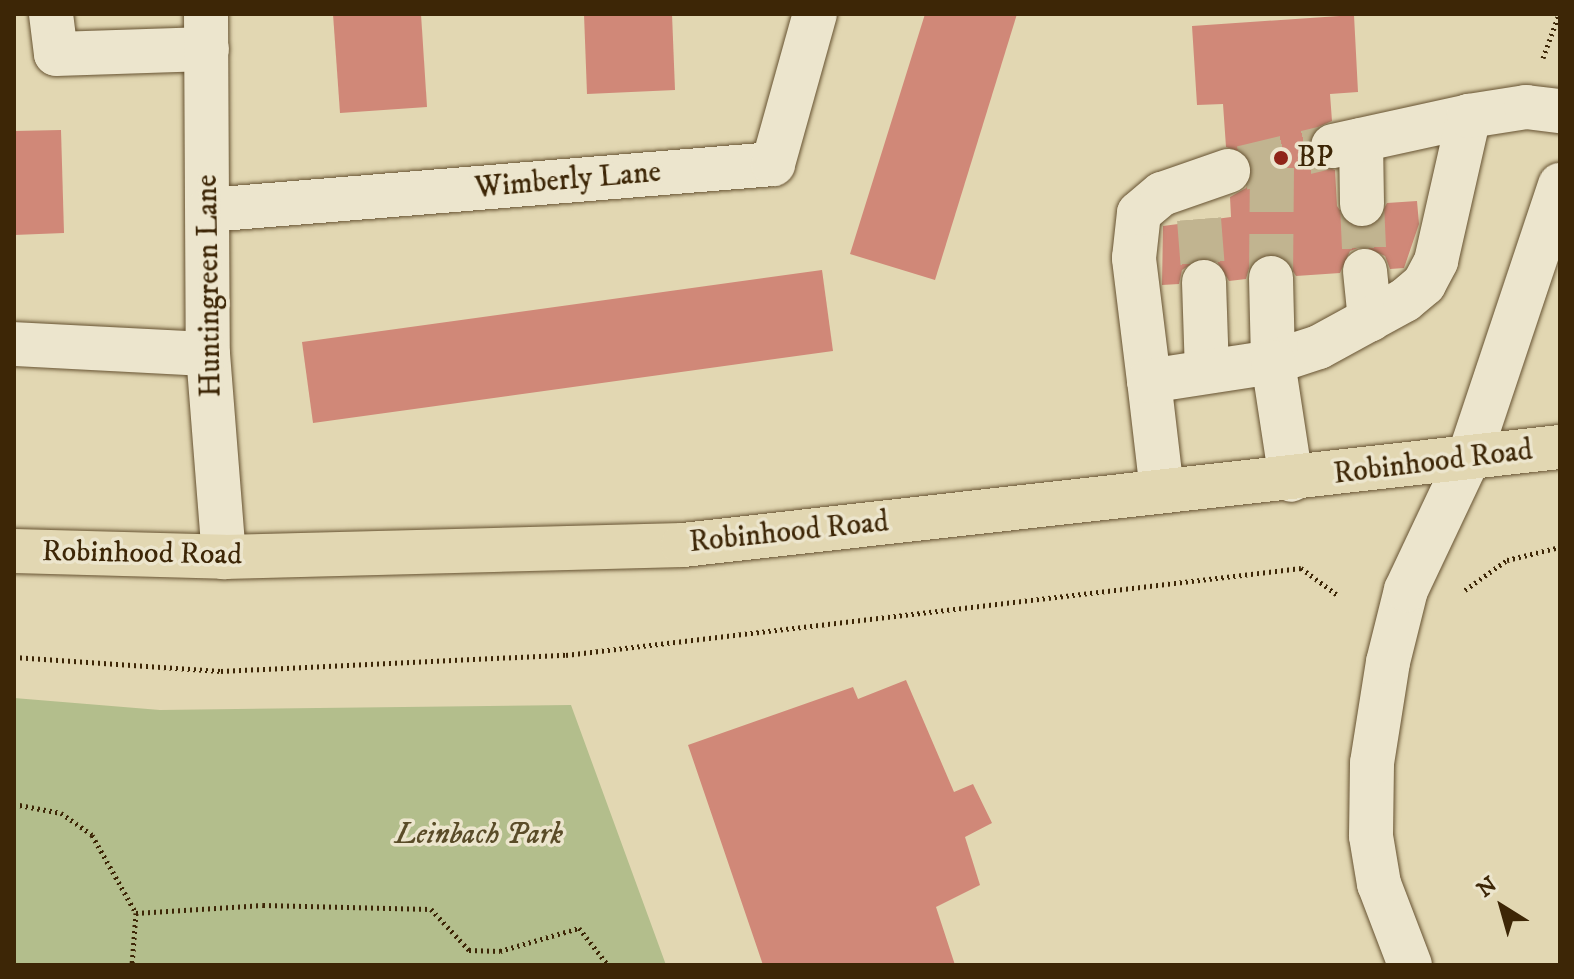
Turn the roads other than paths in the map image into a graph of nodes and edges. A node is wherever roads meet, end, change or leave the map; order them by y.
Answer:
1 (51, 14) edge
2 (815, 14) edge
3 (206, 31) edge
4 (1560, 111) edge
5 (1469, 116) junction
6 (1560, 185) edge
7 (1209, 190) tunnel mouth
8 (1362, 204) tunnel mouth
9 (208, 210) junction
10 (1365, 271) tunnel mouth
11 (1271, 278) tunnel mouth
12 (1204, 282) tunnel mouth
13 (1370, 320) junction
14 (14, 344) edge
15 (208, 354) junction
16 (1273, 362) junction
17 (1207, 371) junction
18 (1149, 381) junction
19 (1560, 447) edge
20 (1469, 457) junction
21 (1291, 480) junction
22 (1162, 491) junction
23 (14, 551) edge
24 (224, 557) junction
25 (1408, 964) edge

1 - 3 street
2 - 9 street, Wimberly Lane
3 - 9 street, Huntingreen Lane
4 - 5 street
5 - 8 street
5 - 13 street
6 - 20 street
7 - 18 street
9 - 15 street, Huntingreen Lane
10 - 13 street
11 - 16 street
12 - 17 street
13 - 16 street
14 - 15 street
15 - 24 street, Huntingreen Lane
16 - 17 street
16 - 21 street
17 - 18 street
18 - 22 street
19 - 20 main road, Robinhood Road
20 - 21 main road, Robinhood Road
20 - 25 street
21 - 22 main road, Robinhood Road
22 - 24 main road, Robinhood Road
23 - 24 main road, Robinhood Road

